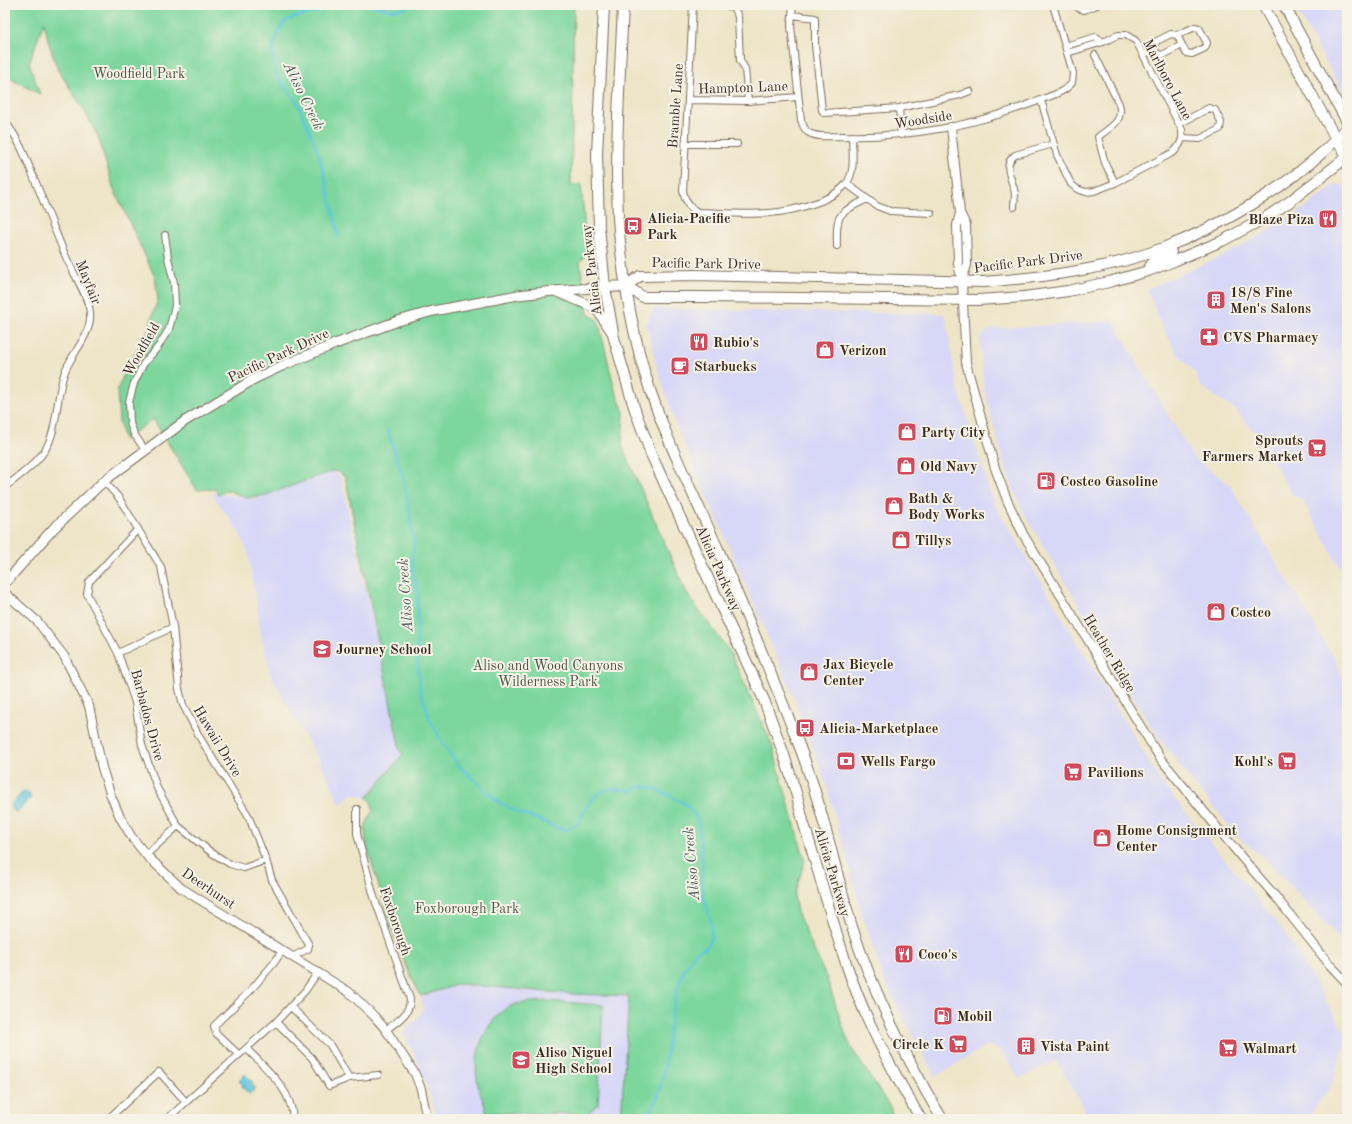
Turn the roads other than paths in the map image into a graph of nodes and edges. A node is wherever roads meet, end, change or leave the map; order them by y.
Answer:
1 (604, 5) edge
2 (623, 5) edge
3 (693, 5) edge
4 (720, 5) edge
5 (793, 5) edge
6 (1053, 5) edge
7 (1077, 5) edge
8 (1097, 5) edge
9 (1263, 5) edge
10 (1284, 5) edge
11 (792, 15) junction
12 (1177, 35) junction
13 (1103, 42) junction
14 (1182, 44) junction
15 (1065, 46) junction
16 (1154, 49) junction
17 (1067, 53) junction
18 (1095, 55) dead end
19 (1143, 55) junction
20 (970, 91) dead end
21 (798, 97) junction
22 (688, 100) junction
23 (1041, 100) junction
24 (748, 101) junction
25 (899, 108) junction
26 (5, 122) edge
27 (1347, 122) edge
28 (1179, 124) junction
29 (951, 127) junction
30 (1347, 128) edge
31 (901, 134) junction
32 (852, 136) junction
33 (1183, 138) junction
34 (1336, 139) junction
35 (685, 144) junction
36 (737, 144) dead end
37 (1053, 144) junction
38 (1347, 156) edge
39 (1115, 183) junction
40 (847, 184) junction
41 (867, 199) junction
42 (1014, 207) dead end
43 (931, 214) dead end
44 (1212, 226) junction
45 (164, 235) dead end
46 (837, 246) dead end
47 (1148, 271) junction
48 (962, 282) junction
49 (626, 286) junction
50 (605, 287) junction
51 (554, 291) junction
52 (962, 300) junction
53 (614, 335) junction
54 (144, 450) junction
55 (104, 481) junction
56 (5, 487) edge
57 (138, 529) junction
58 (5, 583) edge
59 (5, 593) edge
60 (173, 627) junction
61 (118, 653) junction
62 (357, 809) dead end
63 (178, 826) junction
64 (146, 855) junction
65 (266, 860) junction
66 (282, 951) junction
67 (292, 957) junction
68 (318, 972) junction
69 (1347, 982) edge
70 (291, 1007) junction
71 (276, 1022) junction
72 (386, 1030) junction
73 (247, 1049) junction
74 (238, 1055) junction
75 (378, 1075) dead end
76 (349, 1078) junction
77 (186, 1102) junction
78 (1347, 1115) edge
79 (108, 1119) edge
80 (167, 1119) edge
81 (293, 1119) edge
82 (427, 1119) edge
83 (921, 1119) edge
84 (942, 1119) edge
85 (1344, 1119) edge

1 - 50 main road, Alicia Parkway
2 - 49 main road, Alicia Parkway
3 - 22 street, Bramble Lane
4 - 24 street
5 - 11 street, Woodside
6 - 15 street
7 - 8 street
9 - 34 main road
10 - 27 main road
11 - 21 street, Woodside
11 - 25 street
12 - 14 street
12 - 14 street
12 - 16 street
13 - 15 street, Marlboro Lane
13 - 17 street, Marlboro Lane
13 - 19 street, Marlboro Lane
14 - 16 street
15 - 17 street
16 - 19 street
17 - 23 street, Woodside
18 - 39 street
19 - 28 street, Marlboro Lane
20 - 25 street
21 - 24 street, Hampton Lane
21 - 32 street, Woodside
22 - 24 street, Hampton Lane
22 - 35 street, Bramble Lane
23 - 29 street, Woodside
23 - 37 street, Marlboro Lane
25 - 31 street
26 - 56 street, Mayfair
28 - 33 street, Marlboro Lane
28 - 33 street
29 - 31 street, Woodside
29 - 48 street, Heather Ridge
30 - 34 main road, Pacific Park Drive
31 - 32 street, Woodside
32 - 40 street
33 - 39 street, Marlboro Lane
34 - 38 main road
34 - 44 main road, Pacific Park Drive
35 - 36 street
35 - 40 street, Bramble Lane
37 - 39 street, Marlboro Lane
37 - 42 street
38 - 47 main road
40 - 41 street
41 - 43 street
41 - 46 street
44 - 47 main road
44 - 48 main road, Pacific Park Drive
45 - 54 street, Woodfield
47 - 52 main road
48 - 49 main road, Pacific Park Drive
48 - 52 street, Heather Ridge
49 - 50 main road, Pacific Park Drive
49 - 52 main road
49 - 84 main road, Alicia Parkway
50 - 51 main road, Pacific Park Drive
50 - 53 main road, Alicia Parkway
51 - 53 main road
51 - 54 main road, Pacific Park Drive
52 - 69 street, Heather Ridge
53 - 83 main road, Alicia Parkway
54 - 55 main road, Pacific Park Drive
55 - 57 street, Hawaii Drive
55 - 58 main road, Pacific Park Drive
57 - 60 street, Hawaii Drive
57 - 61 street, Barbados Drive
59 - 64 street, Deerhurst
60 - 61 street
60 - 65 street, Hawaii Drive
61 - 63 street, Barbados Drive
62 - 72 street, Foxborough
63 - 64 street
63 - 65 street, Barbados Drive
64 - 66 street, Deerhurst
65 - 67 street, Hawaii Drive
66 - 67 street, Deerhurst
66 - 74 street
67 - 68 street, Deerhurst
68 - 70 street
68 - 72 street, Deerhurst
70 - 71 street
70 - 76 street
71 - 73 street
71 - 76 street
72 - 82 street, Deerhurst
73 - 74 street
73 - 81 street
74 - 77 street
75 - 76 street
77 - 79 street
77 - 80 street
78 - 85 main road

